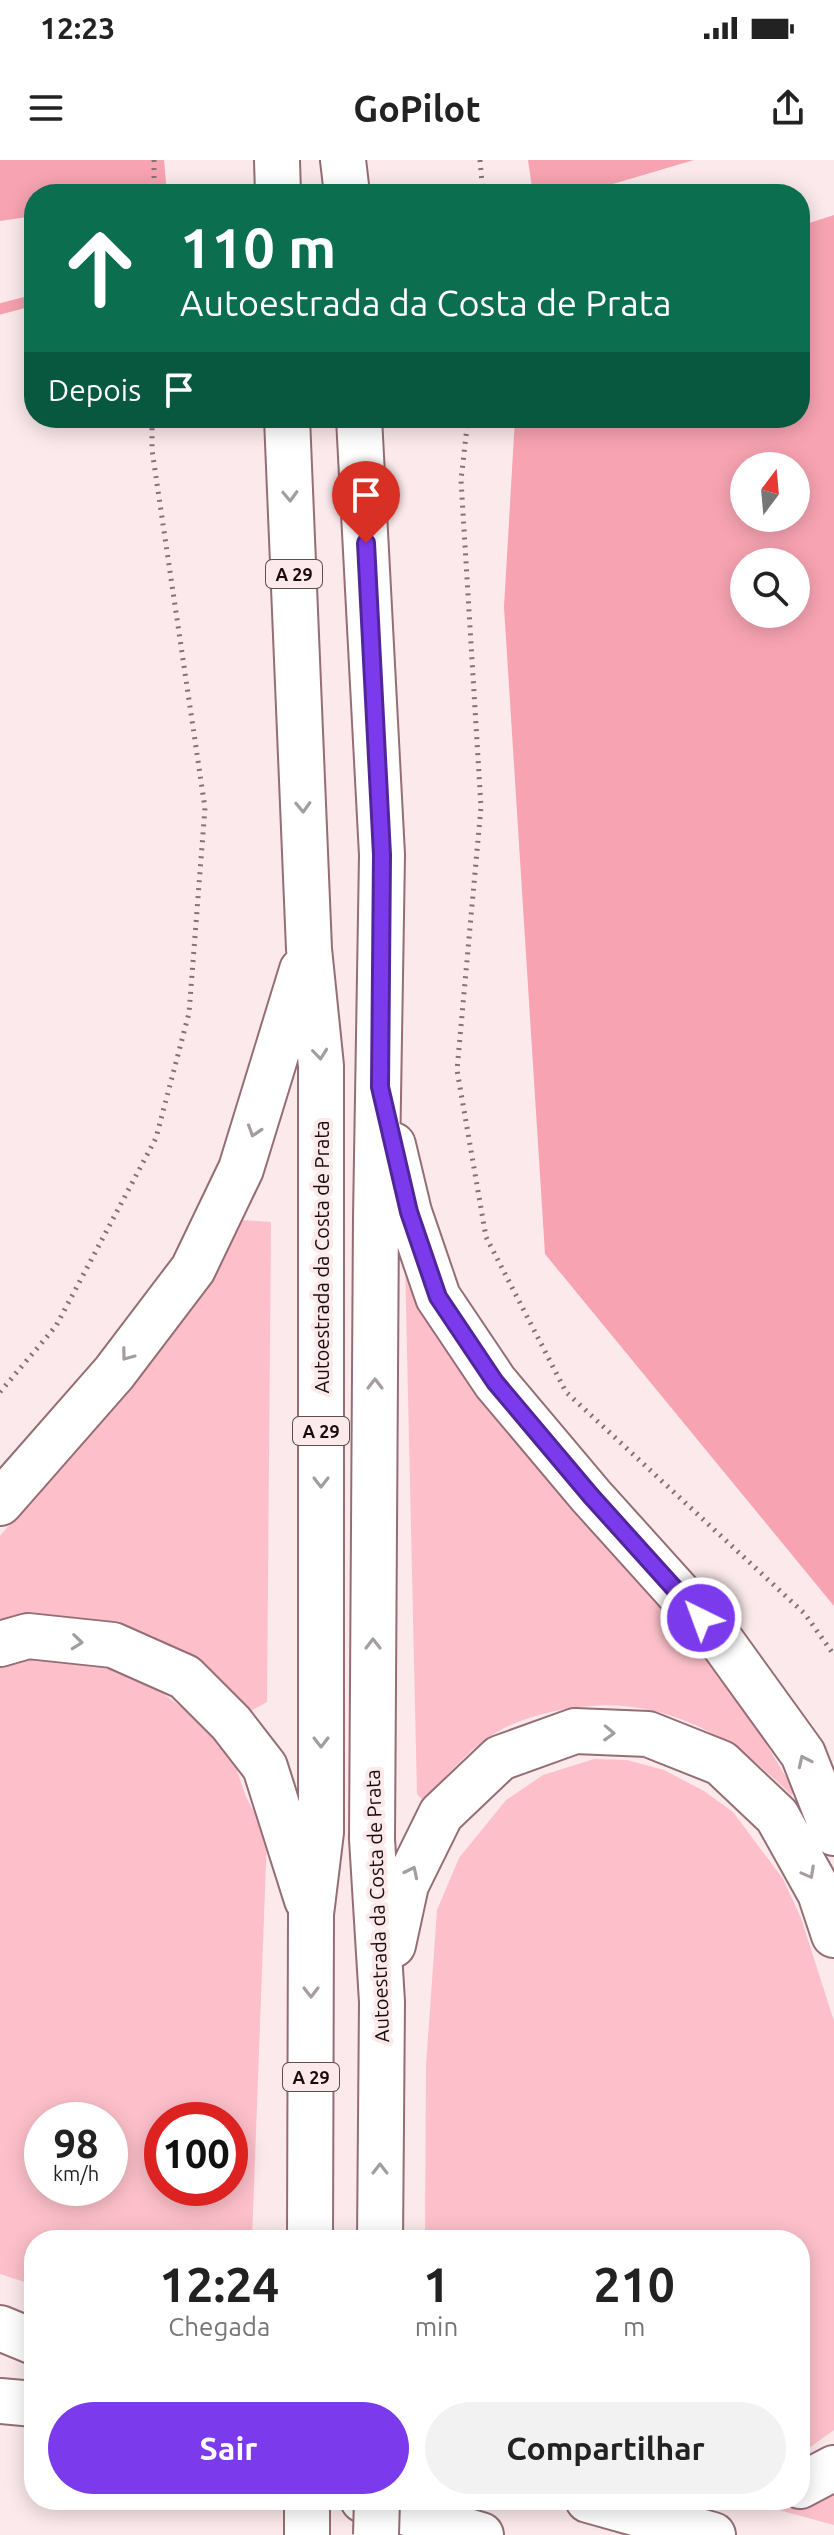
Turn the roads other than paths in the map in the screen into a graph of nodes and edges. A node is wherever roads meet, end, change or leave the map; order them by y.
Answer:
1 (277, 160) edge
2 (343, 160) edge
3 (278, 184) edge
4 (346, 184) edge
5 (287, 428) edge
6 (360, 428) edge
7 (309, 949) junction
8 (380, 1087) junction
9 (0, 1503) edge
10 (0, 1644) edge
11 (834, 1833) edge
12 (311, 1914) junction
13 (834, 1935) edge
14 (382, 2002) junction
15 (310, 2230) edge
16 (380, 2230) edge
17 (0, 2328) edge
18 (24, 2338) edge
19 (0, 2401) edge
20 (24, 2403) edge
21 (834, 2468) edge
22 (810, 2481) edge
23 (307, 2510) edge
24 (377, 2510) edge
25 (397, 2510) edge
26 (623, 2510) edge
27 (307, 2535) edge
28 (376, 2535) edge
29 (481, 2535) edge
30 (713, 2535) edge

1 - 3 highway
2 - 4 highway
5 -> 7 highway, Autoestrada da Costa de Prata / A 29
6 - 8 highway, Autoestrada da Costa de Prata / A 29
7 -> 9 highway, A 29
7 -> 12 highway, Autoestrada da Costa de Prata / A 29
11 -> 8 highway, A 29
14 -> 8 highway, Autoestrada da Costa de Prata / A 29
10 -> 12 highway, A 29
12 -> 15 highway, Autoestrada da Costa de Prata / A 29
14 -> 13 highway, A 29
16 -> 14 highway, Autoestrada da Costa de Prata / A 29
17 - 18 highway
19 - 20 highway
21 - 22 highway
23 - 27 highway
24 - 28 highway, bridge
25 - 29 highway
26 - 30 highway

